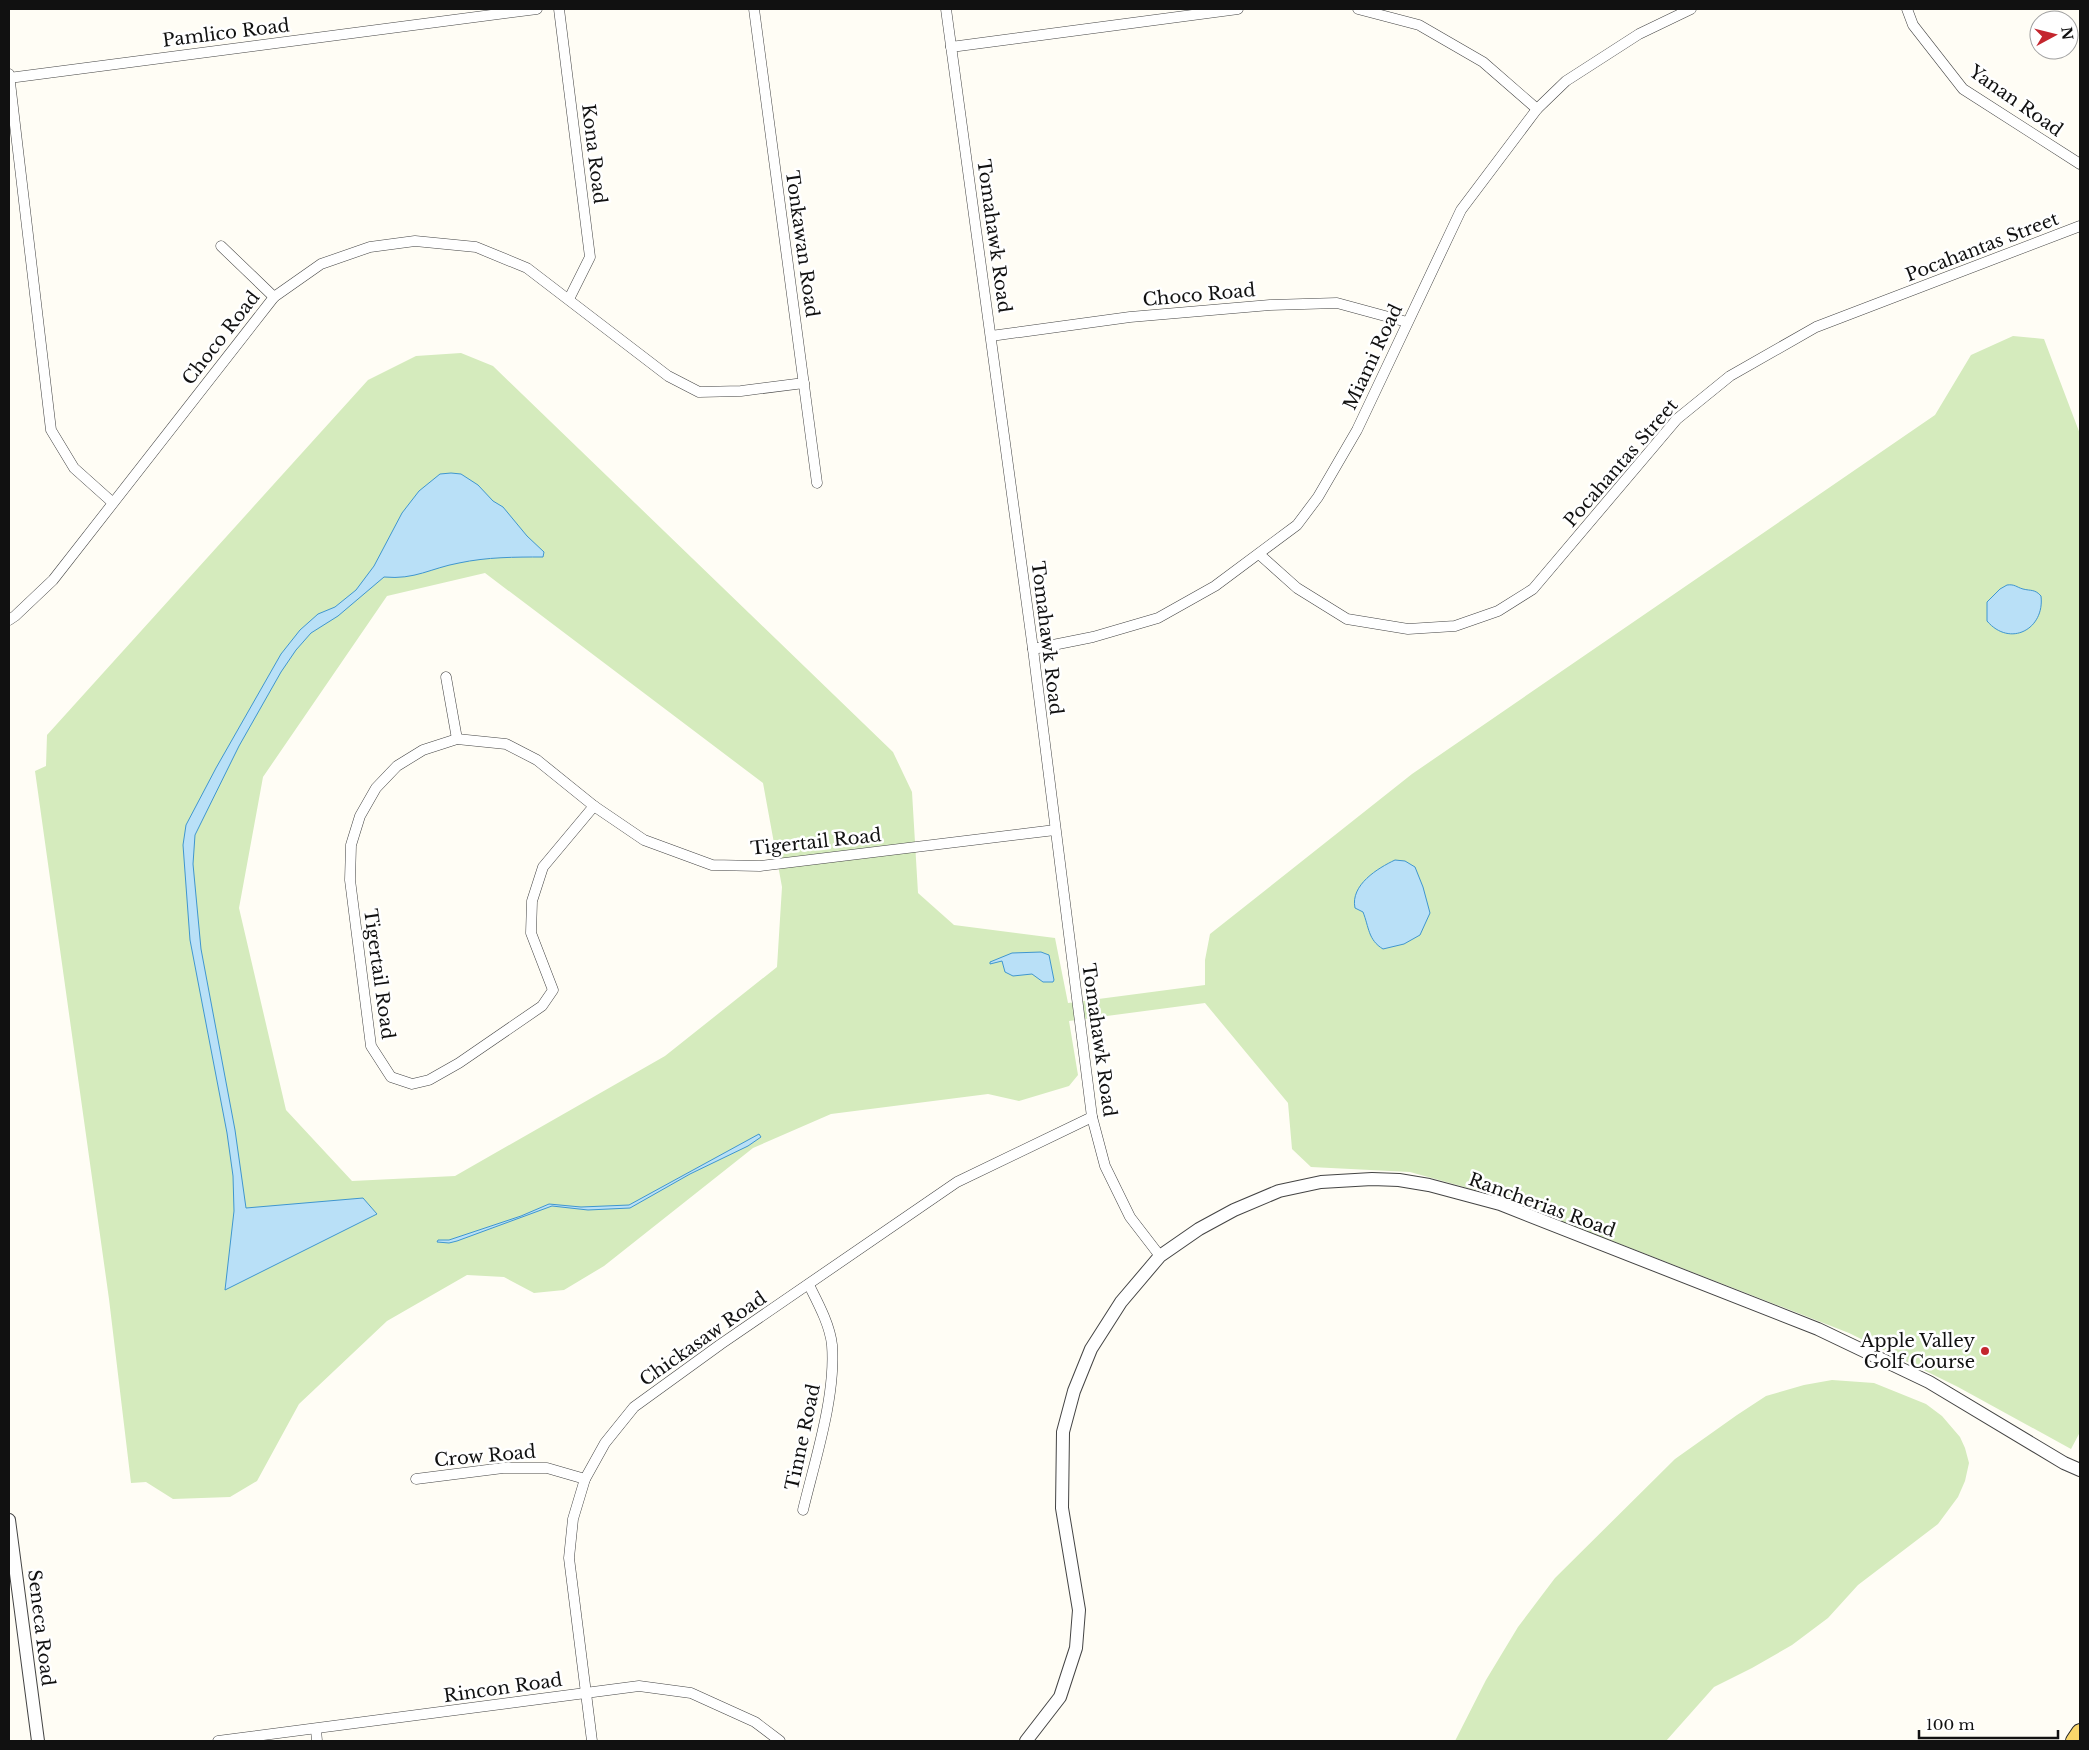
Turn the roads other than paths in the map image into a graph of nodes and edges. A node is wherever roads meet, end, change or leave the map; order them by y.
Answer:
1 (537, 9) edge
2 (559, 9) edge
3 (754, 9) edge
4 (946, 9) edge
5 (1238, 9) edge
6 (1358, 9) edge
7 (1690, 9) edge
8 (1907, 9) edge
9 (951, 47) junction
10 (9, 74) edge
11 (9, 78) edge
12 (1537, 109) junction
13 (2080, 164) edge
14 (2080, 226) edge
15 (221, 246) dead end
16 (274, 297) junction
17 (569, 298) junction
18 (1407, 322) junction
19 (992, 336) junction
20 (804, 383) junction
21 (817, 484) dead end
22 (112, 502) junction
23 (1259, 554) junction
24 (9, 620) edge
25 (1033, 649) junction
26 (446, 677) dead end
27 (457, 739) junction
28 (594, 806) junction
29 (1055, 830) junction
30 (1092, 1117) junction
31 (1160, 1256) junction
32 (809, 1285) junction
33 (2080, 1470) edge
34 (416, 1479) dead end
35 (586, 1479) junction
36 (803, 1510) dead end
37 (9, 1520) edge
38 (586, 1693) junction
39 (316, 1730) junction
40 (2080, 1732) edge
41 (38, 1741) edge
42 (218, 1741) edge
43 (317, 1741) edge
44 (592, 1741) edge
45 (780, 1741) edge
46 (1026, 1741) edge
47 (2074, 1741) edge

1 - 11 street, Pamlico Road
2 - 17 street, Kona Road
3 - 20 street, Tonkawan Road
4 - 9 street, Tomahawk Road
5 - 9 street
6 - 12 street
7 - 12 street, Miami Road
8 - 13 street, Yanan Road
9 - 19 street, Tomahawk Road
10 - 11 street
11 - 22 street
12 - 18 street, Miami Road
14 - 23 street, Pocahantas Street
15 - 16 street
16 - 17 street, Choco Road
16 - 22 street, Choco Road
17 - 20 street, Choco Road
18 - 19 street, Choco Road
18 - 23 street, Miami Road
19 - 25 street, Tomahawk Road
20 - 21 street, Tonkawan Road
22 - 24 street, Choco Road
23 - 25 street, Miami Road
25 - 29 street, Tomahawk Road
26 - 27 street
27 - 28 street, Tigertail Road
27 - 28 street, Tigertail Road
28 - 29 street, Tigertail Road
29 - 30 street, Tomahawk Road
30 - 31 street, Tomahawk Road
30 - 32 street, Chickasaw Road
31 - 33 street, Rancherias Road
31 - 46 street, Rancherias Road
32 - 35 street, Chickasaw Road
32 - 36 street, Tinne Road
34 - 35 street, Crow Road
35 - 38 street, Chickasaw Road
37 - 41 street, Seneca Road
38 - 39 street, Rincon Road
38 - 44 street, Chickasaw Road
38 - 45 street, Rincon Road
39 - 42 street, Rincon Road
39 - 43 street
40 - 47 main road

